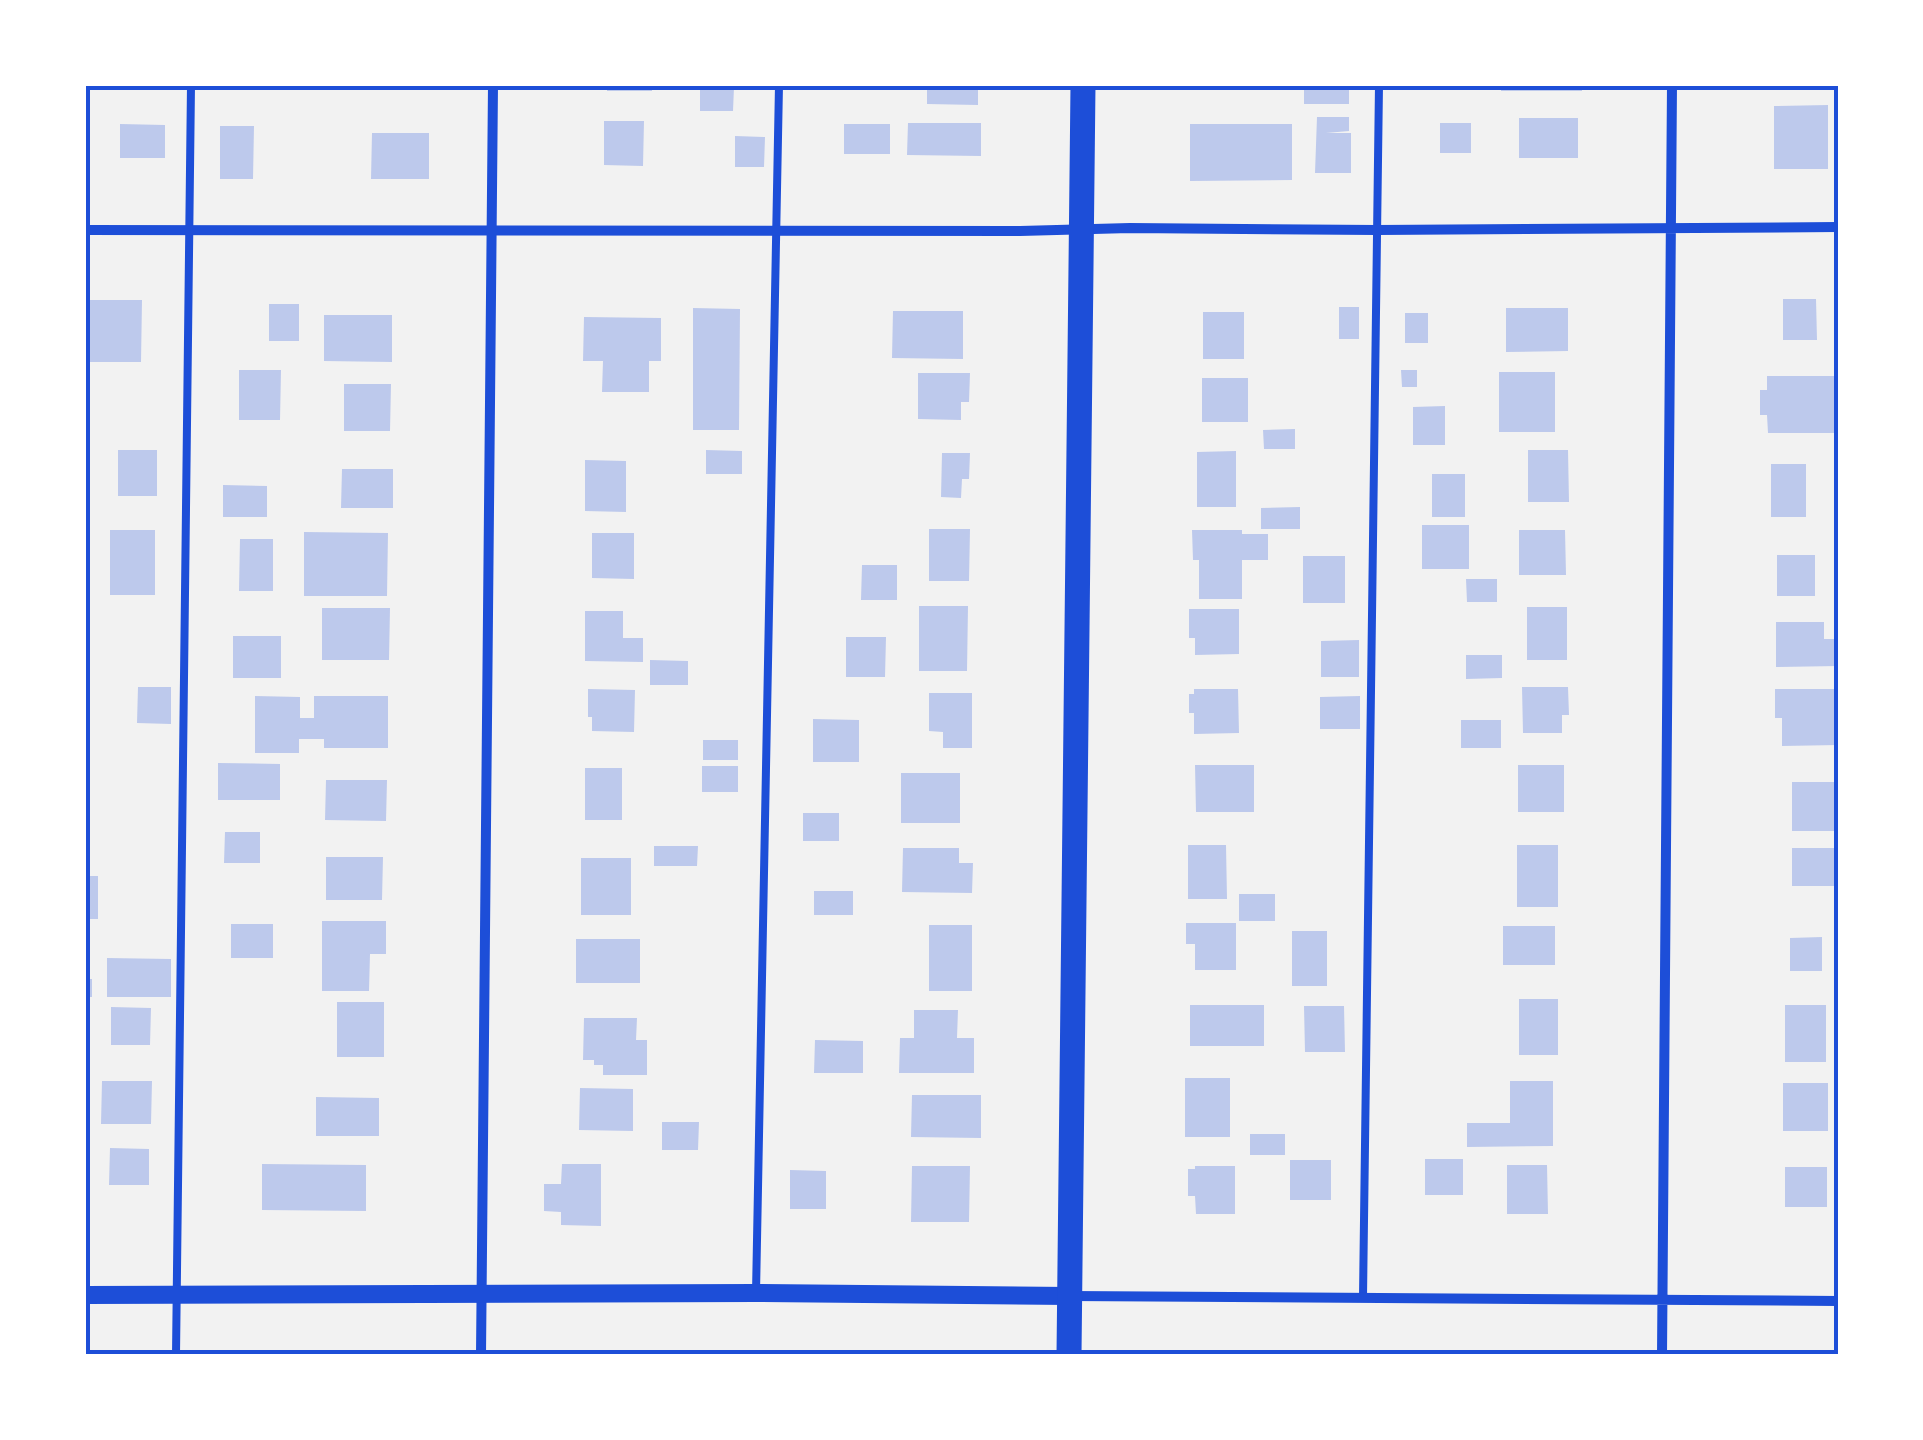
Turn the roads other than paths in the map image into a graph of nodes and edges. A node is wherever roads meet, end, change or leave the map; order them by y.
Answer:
1 (190, 85) edge
2 (493, 85) edge
3 (779, 85) edge
4 (1083, 85) edge
5 (1379, 85) edge
6 (1672, 85) edge
7 (1838, 227) edge
8 (1670, 228) junction
9 (189, 229) junction
10 (85, 230) edge
11 (777, 230) junction
12 (1082, 230) junction
13 (1377, 230) junction
14 (492, 232) junction
15 (177, 1293) junction
16 (481, 1293) junction
17 (756, 1293) junction
18 (85, 1295) edge
19 (1069, 1296) junction
20 (1363, 1297) junction
21 (1663, 1298) junction
22 (1838, 1300) edge
23 (176, 1355) edge
24 (482, 1355) edge
25 (1069, 1355) edge
26 (1662, 1355) edge

1 - 9 lane
2 - 14 street
3 - 11 lane
4 - 12 main road
5 - 13 lane
6 - 8 street
7 - 8 street
8 - 13 street
8 - 21 street
9 - 10 street
9 - 14 street
9 - 15 lane
11 - 12 street
11 - 14 street
11 - 17 lane
12 - 13 street
12 - 19 main road
13 - 20 lane
14 - 16 street
15 - 16 street
15 - 18 street
15 - 23 lane
16 - 17 street
16 - 24 street
17 - 19 street
19 - 20 street
19 - 25 main road
20 - 21 street
21 - 22 street
21 - 26 street

